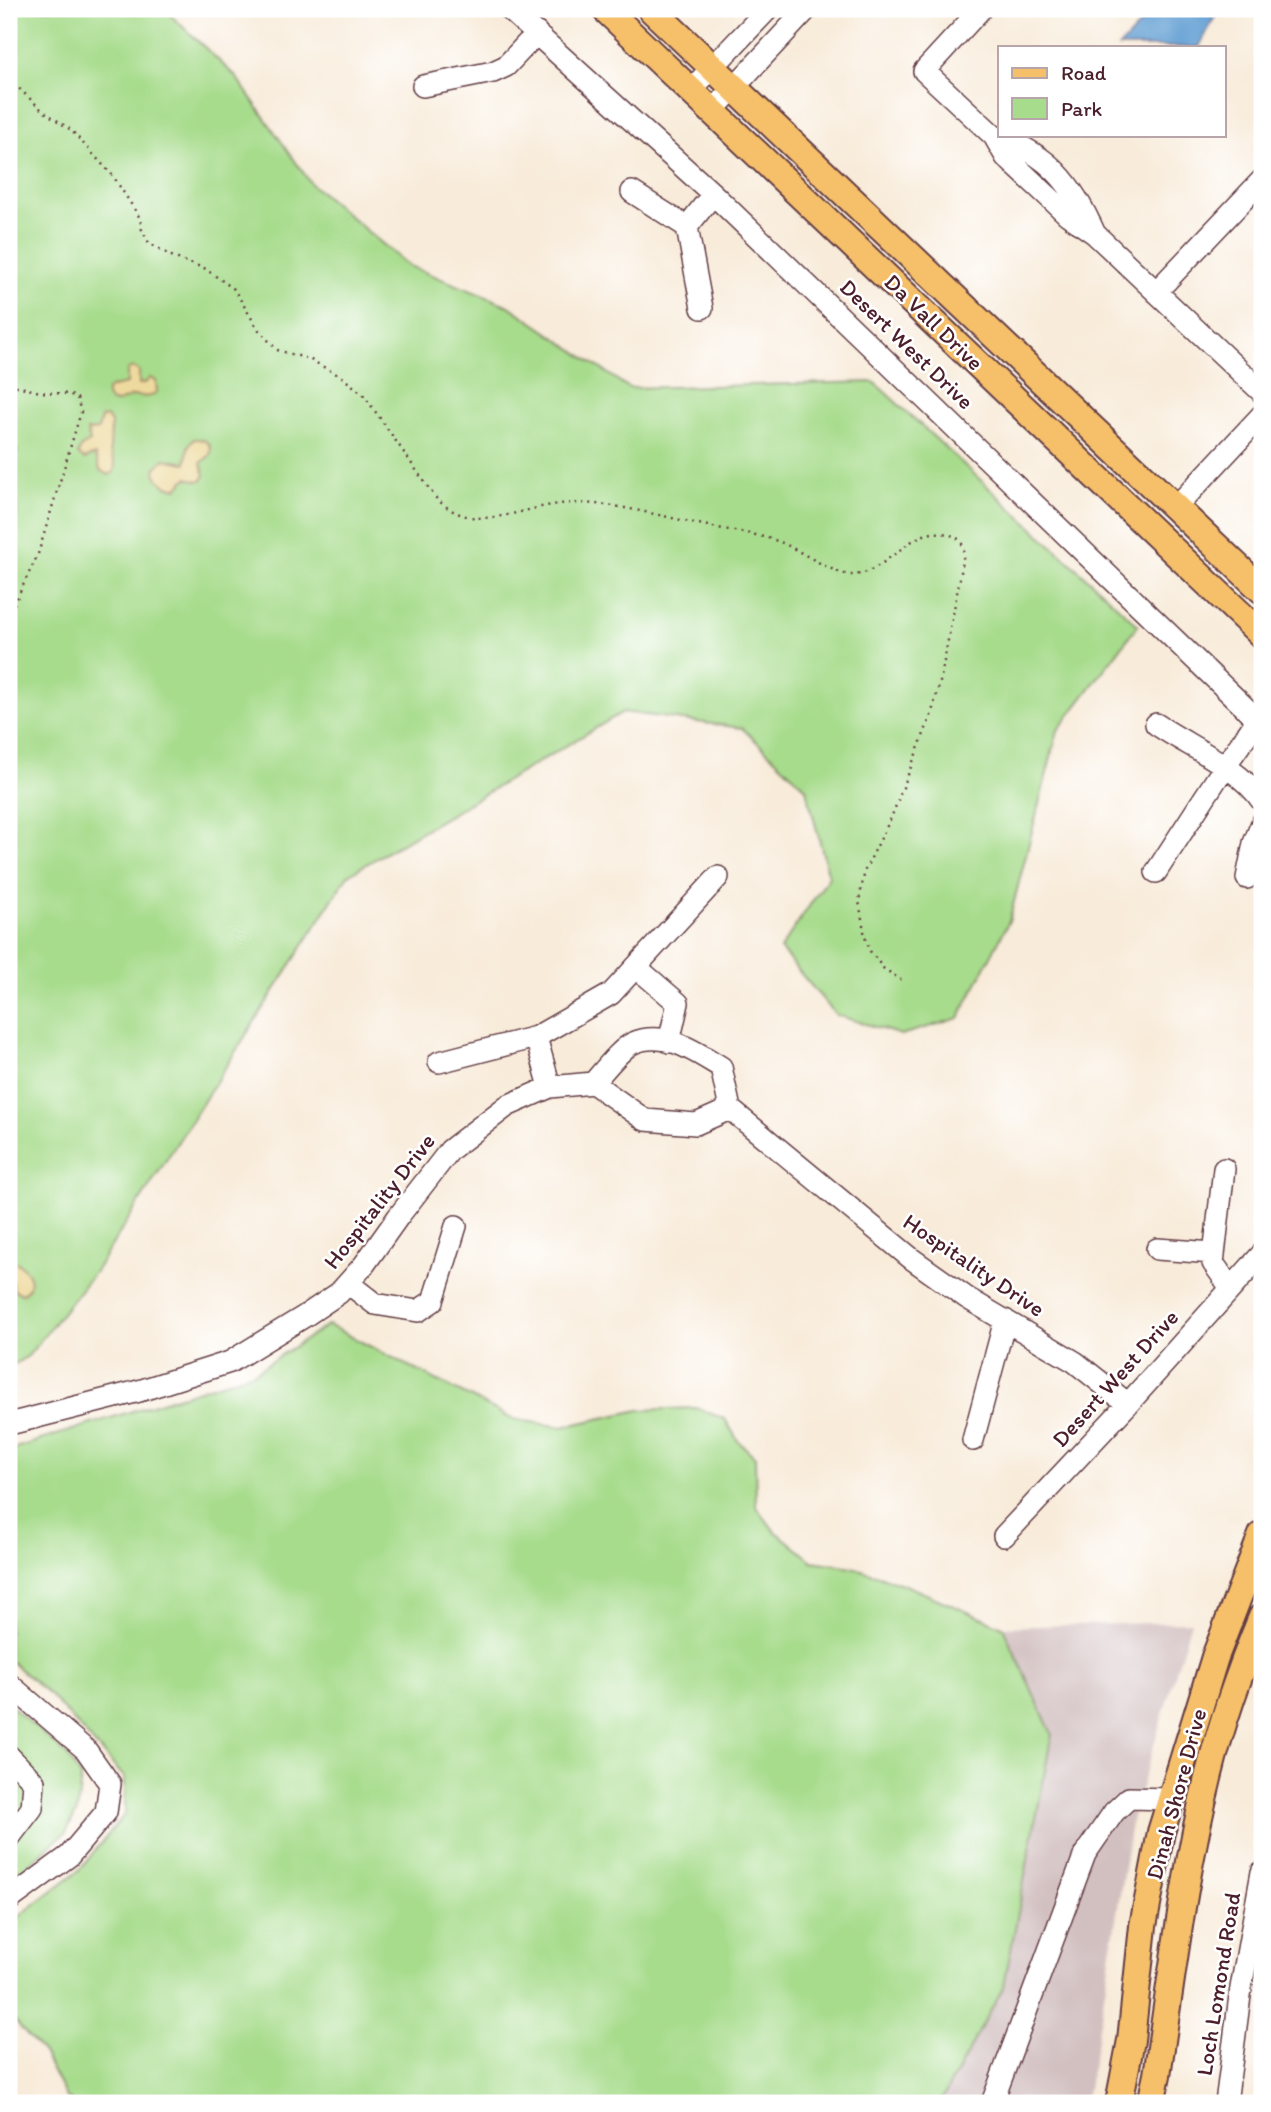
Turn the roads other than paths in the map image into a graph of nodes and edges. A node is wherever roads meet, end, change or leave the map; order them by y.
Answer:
1 (509, 9) edge
2 (605, 9) edge
3 (651, 9) edge
4 (768, 9) edge
5 (807, 9) edge
6 (981, 9) edge
7 (537, 33) junction
8 (713, 67) junction
9 (423, 86) dead end
10 (734, 87) junction
11 (691, 90) junction
12 (712, 111) junction
13 (1262, 180) edge
14 (632, 192) dead end
15 (713, 194) junction
16 (687, 227) junction
17 (1156, 292) junction
18 (702, 309) dead end
19 (1262, 392) edge
20 (1262, 415) edge
21 (1176, 507) junction
22 (1262, 590) edge
23 (1262, 635) edge
24 (1260, 722) edge
25 (1156, 724) dead end
26 (1225, 766) junction
27 (1262, 801) edge
28 (1262, 823) edge
29 (1156, 872) dead end
30 (718, 877) dead end
31 (1247, 878) dead end
32 (636, 967) junction
33 (536, 1037) junction
34 (669, 1042) junction
35 (439, 1062) dead end
36 (593, 1083) junction
37 (550, 1087) junction
38 (730, 1109) junction
39 (1224, 1169) dead end
40 (456, 1226) dead end
41 (1157, 1249) dead end
42 (1214, 1254) junction
43 (1262, 1254) edge
44 (348, 1283) junction
45 (1231, 1288) junction
46 (1005, 1320) junction
47 (1129, 1404) junction
48 (9, 1424) edge
49 (973, 1440) dead end
50 (1262, 1535) edge
51 (1004, 1536) dead end
52 (1262, 1617) edge
53 (9, 1684) edge
54 (9, 1756) edge
55 (1170, 1799) junction
56 (9, 1838) edge
57 (1262, 1872) edge
58 (9, 1900) edge
59 (992, 2103) edge
60 (1119, 2103) edge
61 (1151, 2103) edge
62 (1226, 2103) edge

1 - 7 street, Desert West Drive
2 - 11 main road, Da Vall Drive
3 - 8 main road, Da Vall Drive
4 - 8 street
5 - 10 street
6 - 17 street
7 - 9 street
7 - 15 street, Desert West Drive
8 - 10 main road, Da Vall Drive
8 - 11 street
10 - 12 street
10 - 21 main road, Da Vall Drive
11 - 12 main road, Da Vall Drive
12 - 23 main road, Da Vall Drive
13 - 17 street
14 - 16 street
15 - 16 street
15 - 24 street, Desert West Drive
16 - 18 street
17 - 19 street
20 - 21 street
21 - 22 main road, Da Vall Drive
24 - 26 street
25 - 26 street
26 - 27 street
26 - 29 street
28 - 31 street
30 - 32 street
32 - 33 street
32 - 34 street
33 - 35 street
33 - 37 street
34 - 36 street
34 - 38 street
36 - 37 street, Hospitality Drive
36 - 38 street
37 - 44 street, Hospitality Drive
38 - 46 street, Hospitality Drive
39 - 42 street
40 - 44 street
41 - 42 street
42 - 45 street
43 - 45 street, Desert West Drive
44 - 48 street, Hospitality Drive
45 - 47 street, Desert West Drive
46 - 47 street, Hospitality Drive
46 - 49 street
47 - 51 street, Desert West Drive
50 - 55 main road, Dinah Shore Drive
52 - 61 main road, Dinah Shore Drive
53 - 58 street
54 - 56 street
55 - 59 street
55 - 60 main road, Dinah Shore Drive
57 - 62 street, Loch Lomond Road

